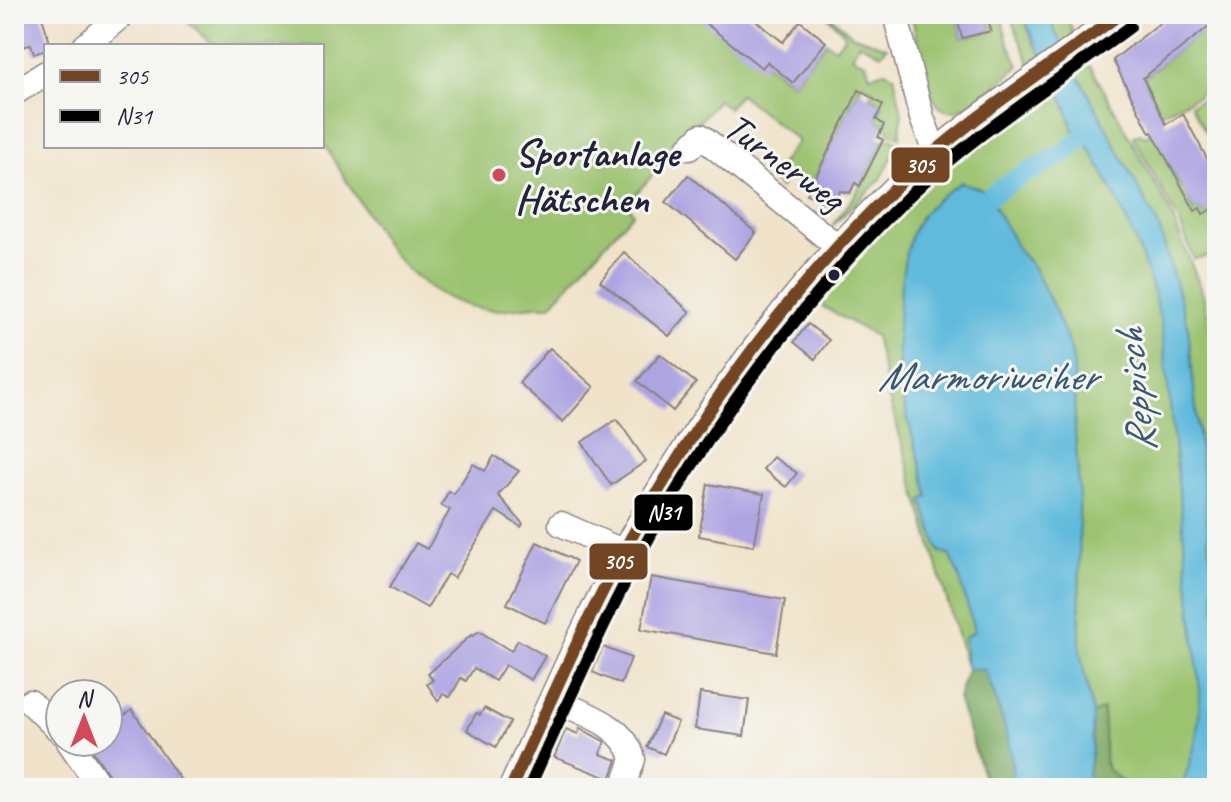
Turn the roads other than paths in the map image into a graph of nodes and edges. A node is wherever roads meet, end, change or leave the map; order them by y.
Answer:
1 (123, 14) edge
2 (895, 14) edge
3 (1120, 14) edge
4 (87, 44) edge
5 (44, 74) edge
6 (14, 93) edge
7 (689, 148) dead end
8 (935, 152) junction
9 (838, 247) junction
10 (561, 524) dead end
11 (624, 552) junction
12 (552, 699) junction
13 (30, 702) dead end
14 (44, 716) edge
15 (80, 758) edge
16 (101, 788) edge
17 (511, 788) edge
18 (623, 788) edge

1 - 4 street
2 - 8 street
3 - 8 street
5 - 6 street
7 - 9 street, Turnerweg
8 - 9 street
9 - 11 street
10 - 11 street
11 - 12 street
12 - 17 street
12 - 18 street
13 - 14 street
15 - 16 street

